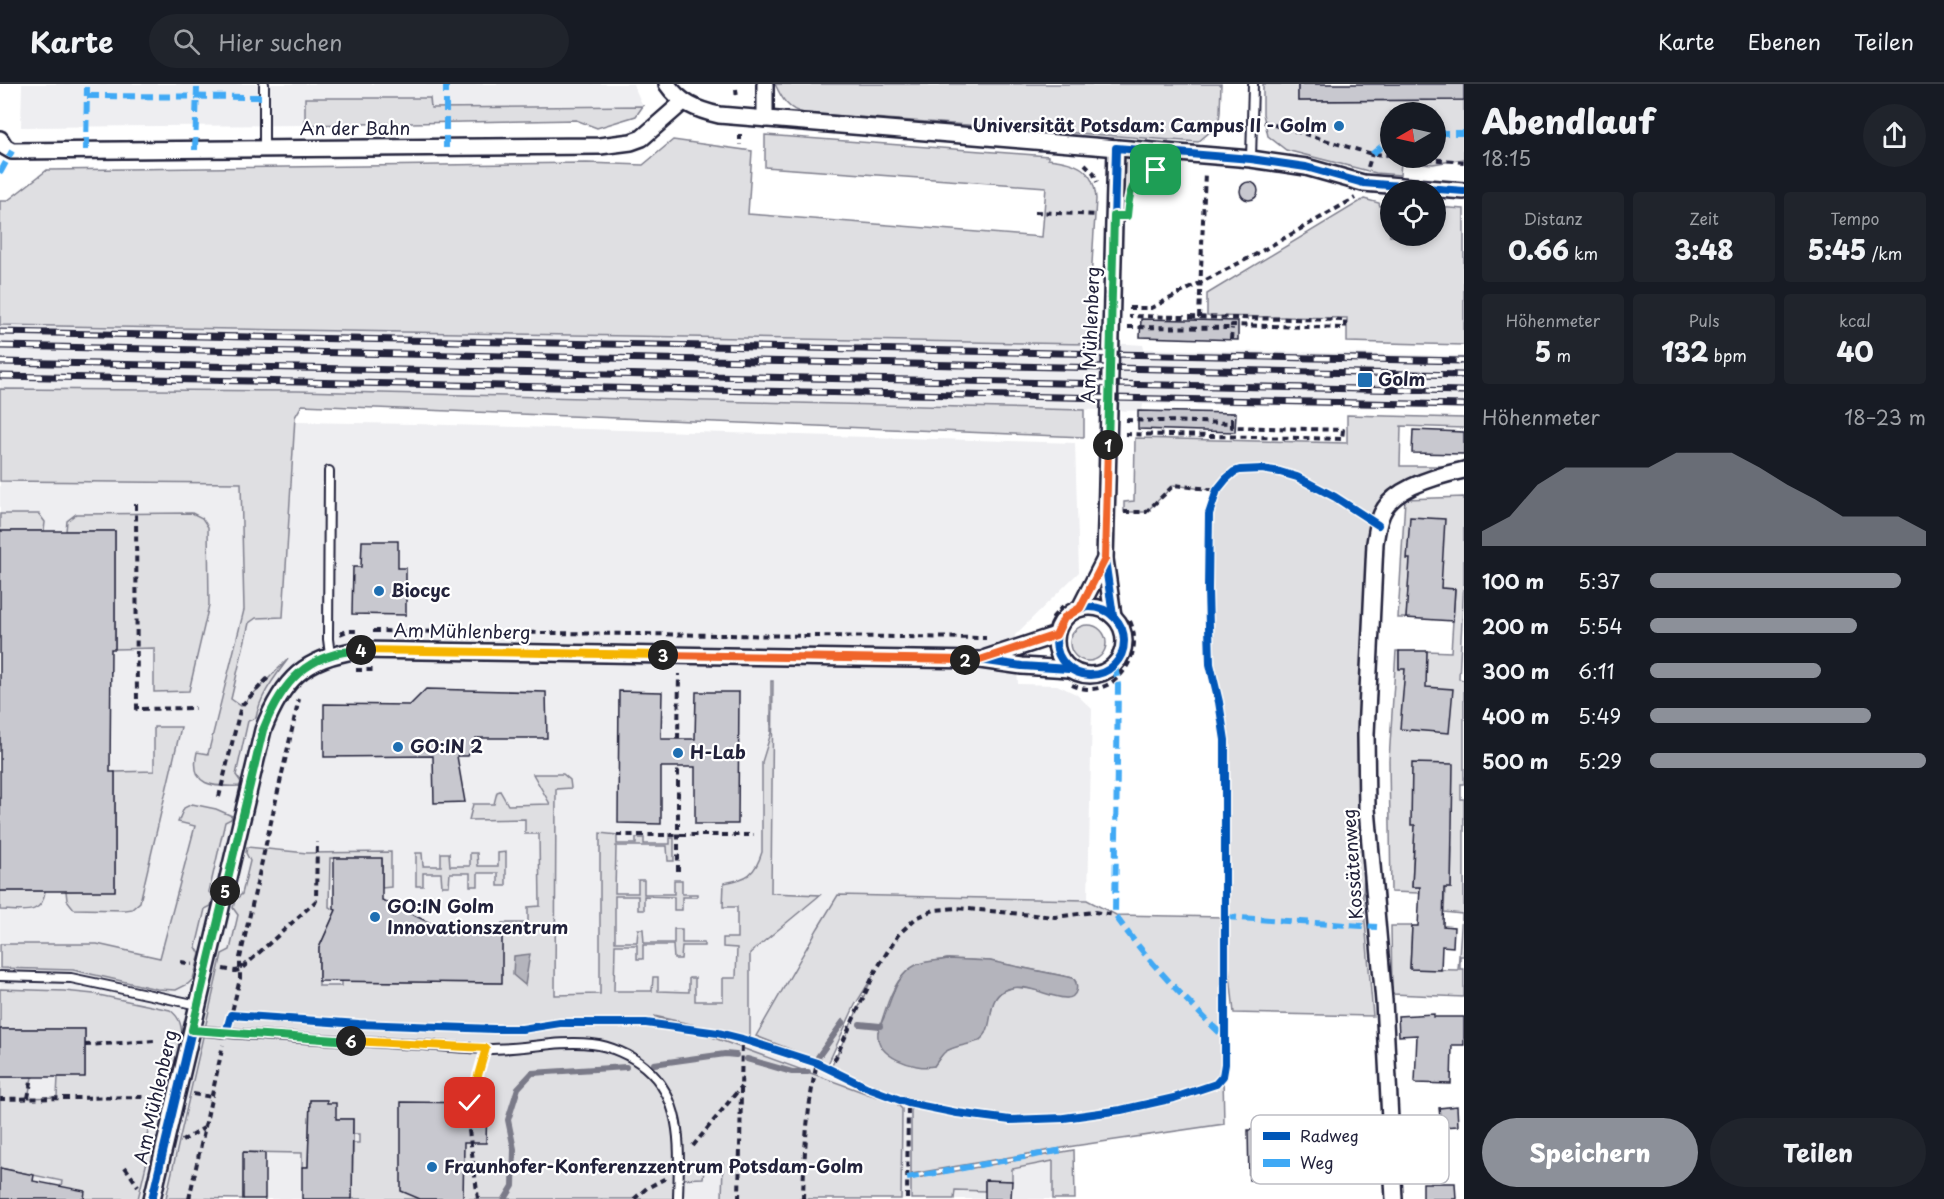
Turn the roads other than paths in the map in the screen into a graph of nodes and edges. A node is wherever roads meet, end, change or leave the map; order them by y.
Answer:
1 (264, 84) edge
2 (667, 84) edge
3 (765, 84) edge
4 (1253, 84) edge
5 (682, 102) junction
6 (765, 119) junction
7 (0, 139) edge
8 (1116, 148) junction
9 (264, 149) junction
10 (1251, 159) junction
11 (1464, 191) edge
12 (1464, 470) edge
13 (329, 471) dead end
14 (1105, 559) junction
15 (1076, 604) junction
16 (1121, 617) junction
17 (1051, 630) junction
18 (330, 655) junction
19 (980, 660) junction
20 (1069, 677) junction
21 (0, 976) edge
22 (198, 1005) junction
23 (192, 1030) junction
24 (1390, 1115) edge
25 (1393, 1184) edge
26 (147, 1196) edge
27 (678, 1199) edge
28 (1394, 1199) edge

1 - 9 lane
2 - 5 street
3 - 6 street
4 - 10 lane
5 - 6 street
5 - 9 street, An der Bahn
6 - 8 street
7 - 9 street, An der Bahn
8 - 10 street
8 - 14 street, Am Mühlenberg
10 - 11 street
12 - 24 street, Kossätenweg
13 - 18 lane
14 - 15 street, Am Mühlenberg
14 - 16 street, Am Mühlenberg
15 - 16 street
15 - 17 street, Am Mühlenberg
16 - 20 street, Am Mühlenberg
17 - 19 street, Am Mühlenberg
17 - 20 street
18 - 19 street, Am Mühlenberg
18 - 22 street, Am Mühlenberg
19 - 20 street, Am Mühlenberg
21 - 22 lane
22 - 23 street, Am Mühlenberg
23 - 26 street, Am Mühlenberg
23 - 27 lane
25 - 28 street, Kossätenweg

